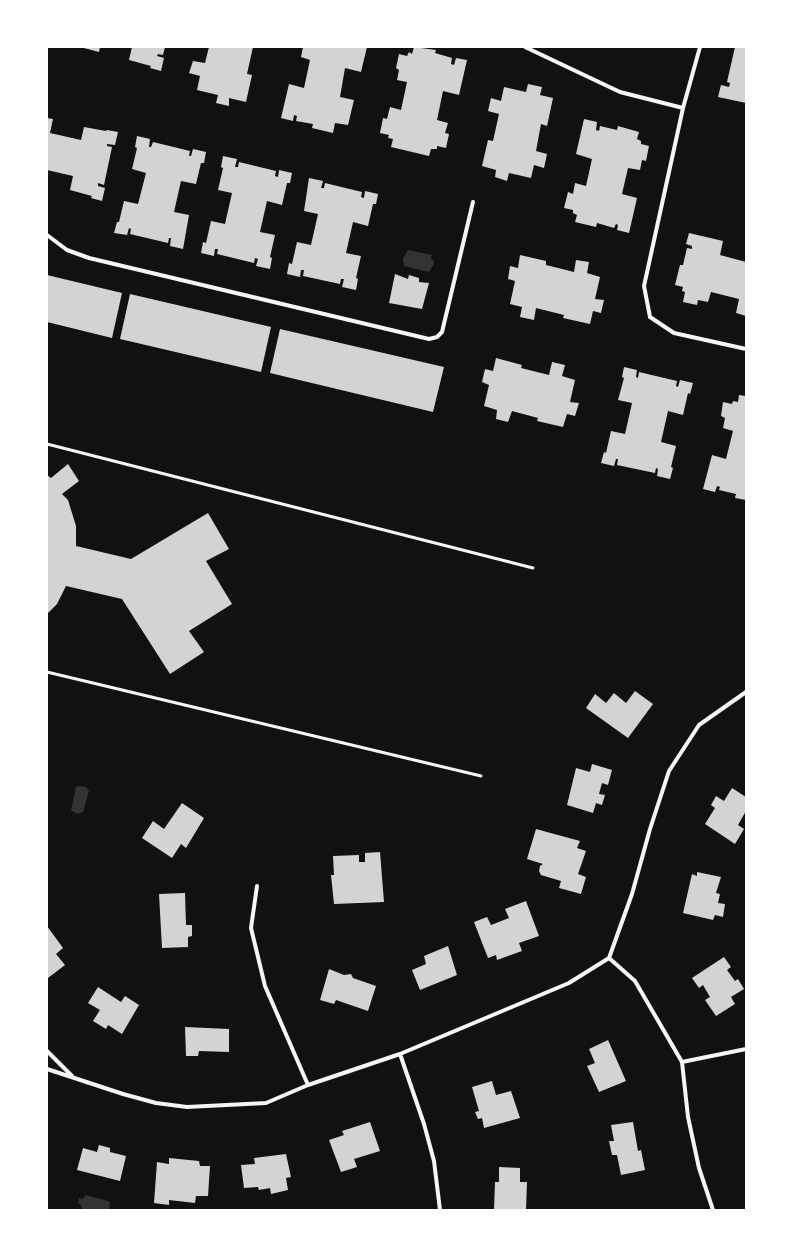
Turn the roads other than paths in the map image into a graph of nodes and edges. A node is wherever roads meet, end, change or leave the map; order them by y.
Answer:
1 (525, 47) edge
2 (700, 47) edge
3 (683, 108) junction
4 (473, 202) dead end
5 (47, 235) edge
6 (746, 349) edge
7 (47, 444) edge
8 (533, 568) dead end
9 (47, 672) edge
10 (746, 692) edge
11 (481, 776) dead end
12 (257, 886) dead end
13 (609, 958) junction
14 (746, 1049) edge
15 (47, 1051) edge
16 (400, 1054) junction
17 (682, 1062) junction
18 (47, 1069) edge
19 (74, 1077) junction
20 (308, 1085) junction
21 (440, 1210) edge
22 (713, 1210) edge

1 - 3 street
2 - 3 street
3 - 6 street
4 - 5 street
7 - 8 lane
9 - 11 lane
10 - 13 street
12 - 20 street
13 - 16 street
13 - 17 street
14 - 17 street
15 - 19 street
16 - 20 street
16 - 21 street
17 - 22 street
18 - 19 street
19 - 20 street

